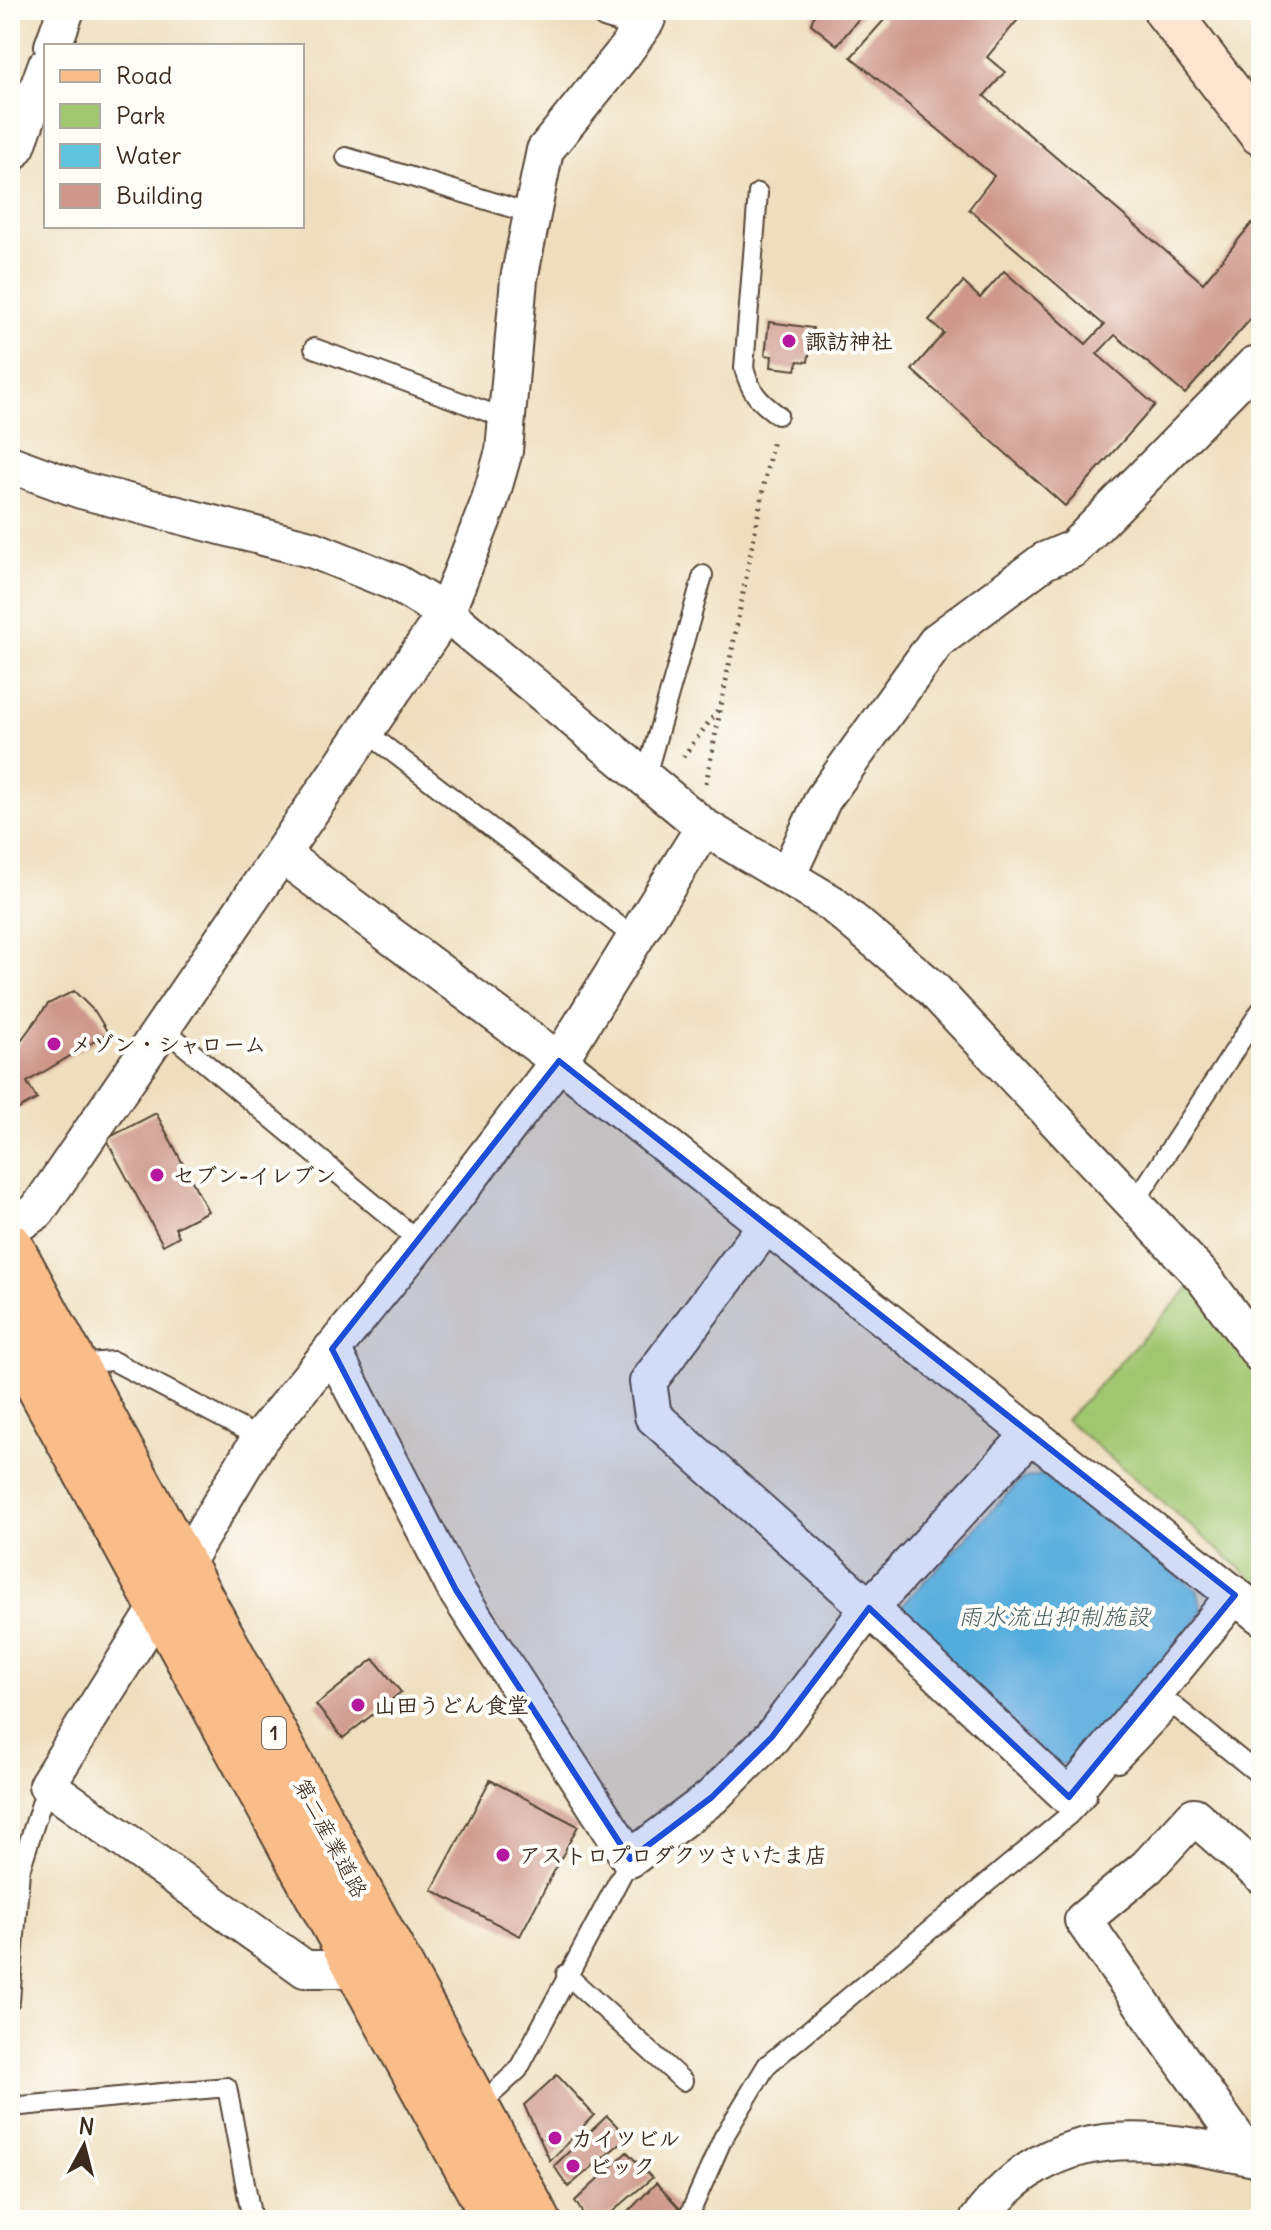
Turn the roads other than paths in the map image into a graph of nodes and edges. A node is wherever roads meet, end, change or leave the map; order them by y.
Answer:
1 (66, 10) edge
2 (608, 10) edge
3 (1166, 10) edge
4 (648, 16) edge
5 (54, 44) edge
6 (44, 72) edge
7 (1250, 113) edge
8 (10, 155) edge
9 (346, 157) dead end
10 (758, 193) dead end
11 (532, 214) junction
12 (314, 348) dead end
13 (1261, 371) edge
14 (778, 415) road end
15 (507, 419) junction
16 (10, 464) edge
17 (703, 575) dead end
18 (446, 613) junction
19 (365, 731) junction
20 (652, 784) junction
21 (701, 825) junction
22 (281, 854) junction
23 (787, 876) junction
24 (635, 938) junction
25 (1261, 1010) edge
26 (163, 1028) junction
27 (559, 1061) junction
28 (1133, 1205) junction
29 (767, 1224) junction
30 (10, 1229) edge
31 (420, 1242) junction
32 (10, 1245) edge
33 (10, 1334) edge
34 (1257, 1338) edge
35 (332, 1349) junction
36 (75, 1364) junction
37 (1032, 1433) junction
38 (260, 1438) junction
39 (183, 1566) junction
40 (1248, 1605) edge
41 (159, 1606) junction
42 (869, 1608) junction
43 (1261, 1776) edge
44 (47, 1785) junction
45 (630, 1859) junction
46 (1261, 1875) edge
47 (356, 1969) junction
48 (566, 1974) junction
49 (10, 2001) edge
50 (683, 2081) dead end
51 (10, 2107) edge
52 (477, 2108) junction
53 (1256, 2158) edge
54 (252, 2220) edge
55 (495, 2220) edge
56 (538, 2220) edge
57 (687, 2220) edge
58 (978, 2220) edge

1 - 5 street
2 - 4 street
3 - 7 street
4 - 11 street
6 - 8 street
9 - 11 lane
10 - 14 lane
11 - 15 street
12 - 15 lane
13 - 23 street
15 - 18 street
16 - 18 street
17 - 20 lane
18 - 19 street
18 - 20 street
19 - 22 street
19 - 24 lane
20 - 21 street
21 - 23 street
21 - 24 street
22 - 26 street
22 - 27 street
23 - 28 street
24 - 27 street
25 - 28 lane
26 - 30 street
26 - 31 lane
27 - 29 street
27 - 31 street
28 - 34 street
29 - 37 street
29 - 42 street
31 - 35 street
32 - 36 main road, 第二産業道路 / 1
33 - 41 main road, 第二産業道路 / 1
35 - 38 street
35 - 45 street
36 - 38 lane
36 - 39 main road, 第二産業道路 / 1
37 - 40 street
37 - 42 street
38 - 39 street
39 - 52 main road, 第二産業道路 / 1
40 - 42 street
41 - 44 street
41 - 47 main road, 第二産業道路 / 1
42 - 45 street
43 - 57 lane
44 - 47 street
44 - 49 lane
45 - 48 lane
46 - 53 street
47 - 55 main road, 第二産業道路 / 1
48 - 50 lane
48 - 52 lane
51 - 54 lane
52 - 56 main road, 第二産業道路 / 1
53 - 58 street

